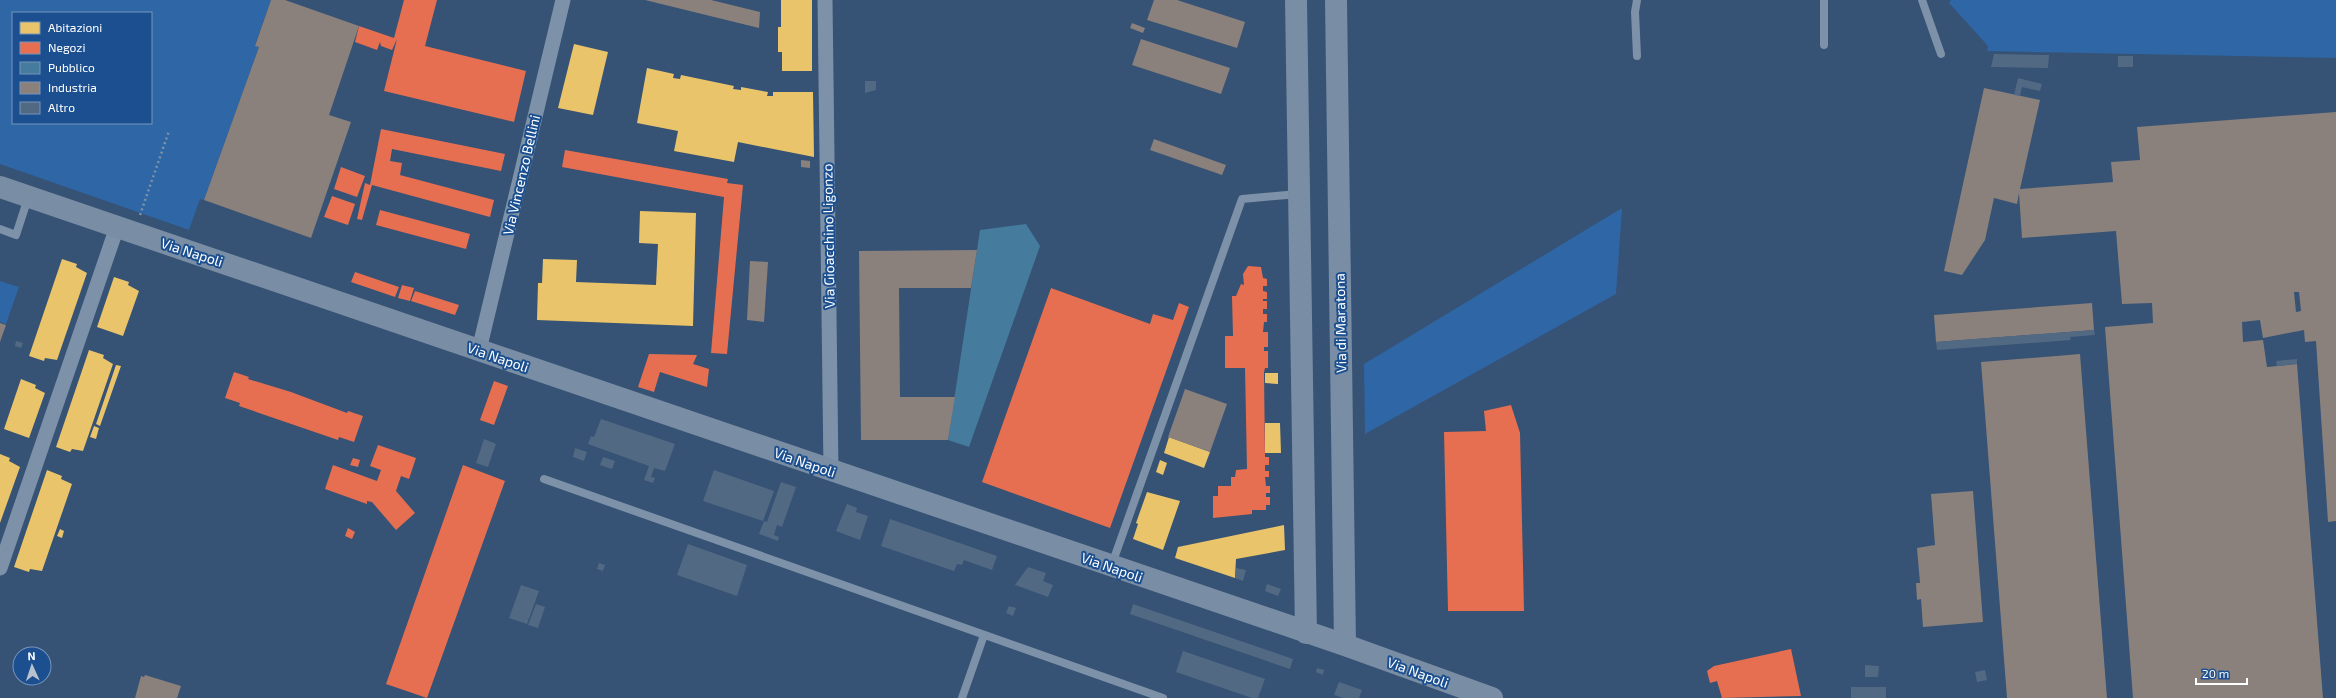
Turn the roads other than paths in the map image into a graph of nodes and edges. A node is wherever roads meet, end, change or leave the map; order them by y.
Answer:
1 (563, 0) edge
2 (825, 0) edge
3 (1296, 0) edge
4 (1336, 0) edge
5 (1637, 0) edge
6 (1824, 0) edge
7 (1922, 0) edge
8 (1824, 45) dead end
9 (1940, 54) dead end
10 (1637, 56) dead end
11 (0, 187) edge
12 (1301, 194) junction
13 (29, 197) junction
14 (0, 229) edge
15 (126, 230) junction
16 (479, 350) junction
17 (831, 471) junction
18 (544, 479) dead end
19 (1111, 566) junction
20 (0, 568) edge
21 (1306, 633) junction
22 (984, 635) junction
23 (1345, 645) junction
24 (1482, 696) edge
25 (962, 698) edge
26 (1163, 698) edge

1 - 16 street, Via Vincenzo Bellini
2 - 17 street, Via Gioacchino Ligonzo
3 - 12 main road
4 - 23 main road, Via di Maratona
5 - 10 lane
6 - 8 lane
7 - 9 lane
11 - 13 main road, Via Napoli
12 - 19 lane
12 - 21 main road
13 - 14 lane
13 - 15 main road, Via Napoli
15 - 16 main road, Via Napoli
15 - 20 street
16 - 17 main road, Via Napoli
17 - 19 main road, Via Napoli
18 - 22 lane
19 - 21 main road, Via Napoli
21 - 23 main road, Via Napoli
22 - 25 lane
22 - 26 lane
23 - 24 main road, Via Napoli

